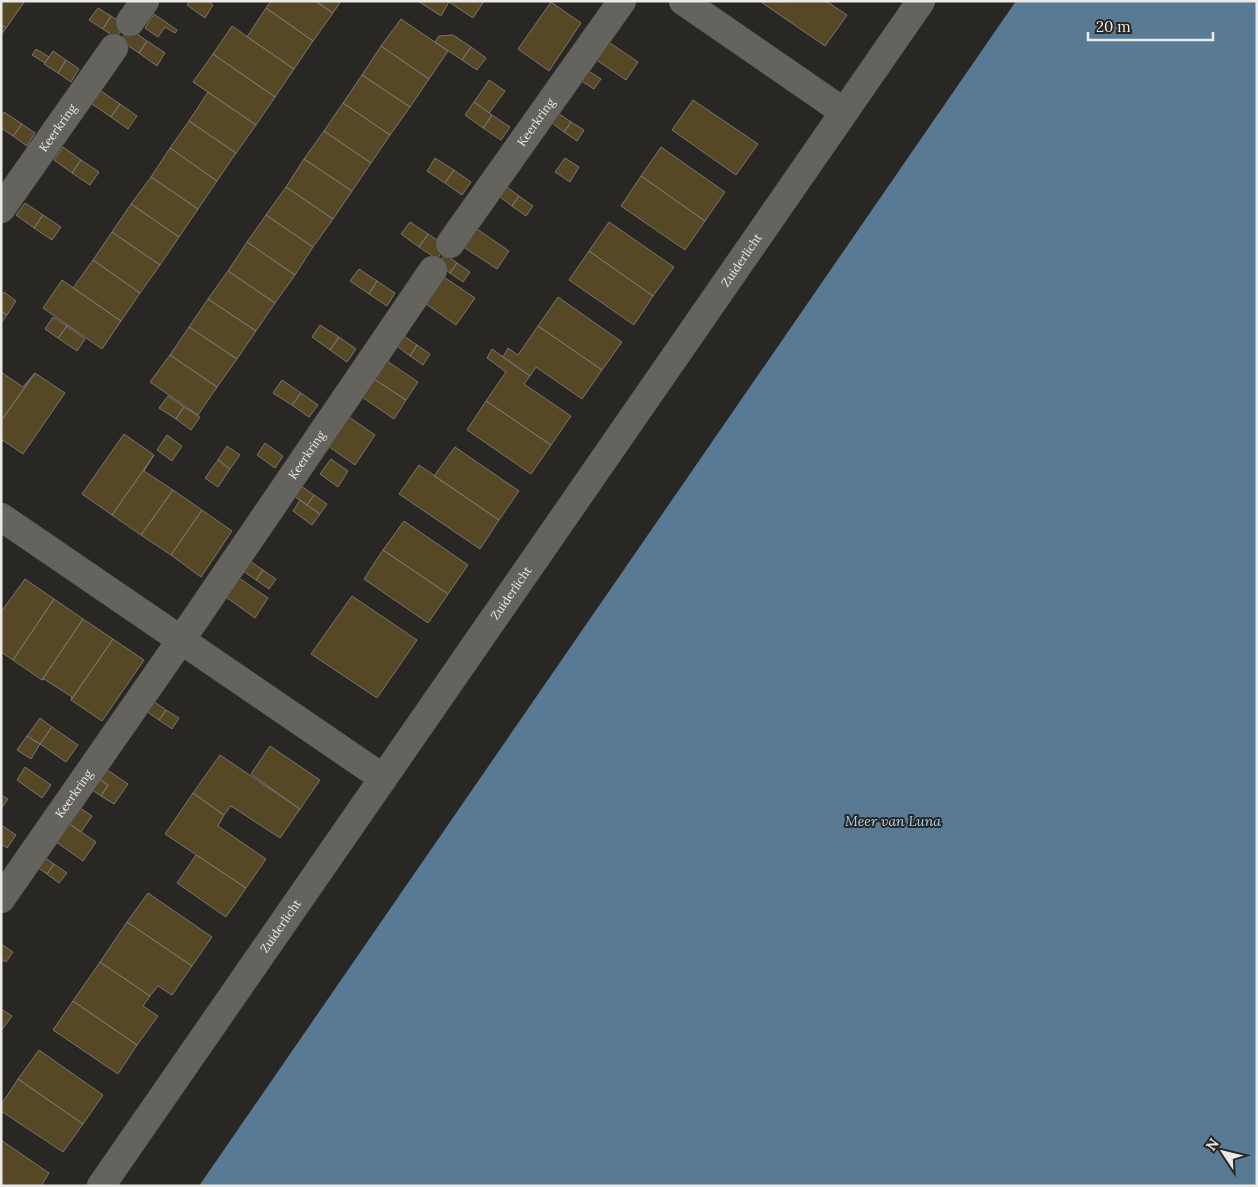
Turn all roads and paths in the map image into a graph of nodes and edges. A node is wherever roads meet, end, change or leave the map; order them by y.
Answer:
1 (622, 1) edge
2 (683, 1) edge
3 (921, 1) edge
4 (114, 48) dead end
5 (844, 112) junction
6 (1, 209) edge
7 (450, 244) dead end
8 (432, 270) dead end
9 (1, 517) edge
10 (181, 640) junction
11 (383, 778) junction
12 (1, 899) edge
13 (101, 1186) edge

1 - 7 street, Keerkring
2 - 5 street
3 - 5 street, Zuiderlicht
4 - 6 street, Keerkring
5 - 11 street, Zuiderlicht
8 - 10 street, Keerkring
9 - 10 street
10 - 11 street
10 - 12 street, Keerkring
11 - 13 street, Zuiderlicht

